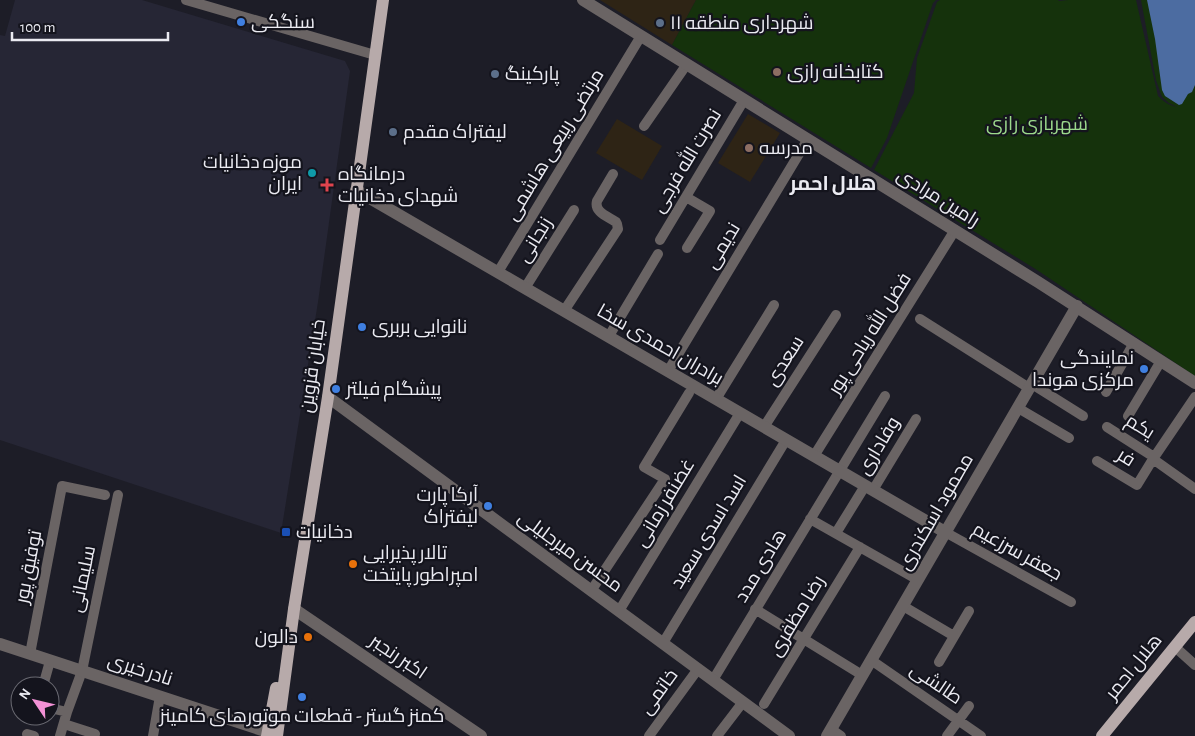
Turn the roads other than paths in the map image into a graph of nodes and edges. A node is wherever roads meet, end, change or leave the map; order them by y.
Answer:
1 (186, 0) edge
2 (383, 0) edge
3 (583, 0) edge
4 (641, 36) junction
5 (375, 55) junction
6 (687, 64) junction
7 (744, 100) junction
8 (644, 126) dead end
9 (808, 139) junction
10 (613, 174) dead end
11 (356, 190) junction
12 (686, 197) junction
13 (574, 210) dead end
14 (955, 230) junction
15 (660, 240) dead end
16 (687, 248) dead end
17 (658, 254) dead end
18 (498, 272) junction
19 (526, 288) junction
20 (774, 305) dead end
21 (1077, 306) junction
22 (564, 311) junction
23 (836, 315) dead end
24 (920, 319) dead end
25 (609, 336) junction
26 (1134, 343) junction
27 (1161, 361) junction
28 (668, 371) junction
29 (1195, 383) edge
30 (1030, 386) junction
31 (1106, 392) dead end
32 (689, 393) dead end
33 (885, 396) dead end
34 (328, 397) junction
35 (1195, 397) edge
36 (716, 399) junction
37 (1018, 408) junction
38 (740, 413) junction
39 (1084, 416) dead end
40 (1128, 416) dead end
41 (916, 419) dead end
42 (764, 427) junction
43 (1107, 427) dead end
44 (1069, 438) dead end
45 (786, 440) junction
46 (814, 456) junction
47 (1154, 458) junction
48 (1097, 461) dead end
49 (839, 471) junction
50 (869, 488) junction
51 (1195, 489) edge
52 (105, 495) dead end
53 (118, 495) dead end
54 (810, 519) junction
55 (945, 532) junction
56 (836, 534) junction
57 (860, 547) junction
58 (918, 580) junction
59 (591, 591) junction
60 (1071, 602) dead end
61 (903, 606) junction
62 (294, 609) junction
63 (755, 609) junction
64 (619, 611) junction
65 (969, 611) dead end
66 (1195, 622) edge
67 (954, 636) junction
68 (804, 639) junction
69 (663, 643) junction
70 (0, 644) edge
71 (1174, 647) junction
72 (30, 654) junction
73 (50, 660) junction
74 (871, 660) junction
75 (939, 662) dead end
76 (1195, 664) edge
77 (698, 669) junction
78 (82, 671) junction
79 (862, 675) junction
80 (46, 676) edge
81 (713, 680) junction
82 (160, 696) junction
83 (743, 702) junction
84 (764, 704) dead end
85 (969, 706) dead end
86 (60, 710) edge
87 (67, 712) junction
88 (958, 720) junction
89 (64, 724) junction
90 (99, 724) dead end
91 (274, 734) edge
92 (833, 734) edge
93 (95, 735) edge
94 (784, 735) edge
95 (60, 736) edge
96 (153, 736) edge
97 (481, 736) edge
98 (649, 736) edge
99 (717, 736) edge
100 (947, 736) edge
101 (981, 736) edge
102 (1102, 736) edge

1 - 5 street
2 - 5 main road, خیابان قزوین
3 - 4 street, رامین مرادی
4 - 6 street, رامین مرادی
4 - 18 street, مرتضی ربیعی هاشمی
5 - 11 main road, خیابان قزوین
6 - 7 street, رامین مرادی
6 - 8 street
7 - 9 street, رامین مرادی
7 - 12 street, نصرت الله فرجی
9 - 14 street, رامین مرادی
9 - 28 street, ندیمی
10 - 22 street
11 - 18 street, برادران احمدی سخا
11 - 34 main road, خیابان قزوین
12 - 15 street, نصرت الله فرجی
12 - 16 street
13 - 19 street, زنجانی
14 - 21 street, رامین مرادی
14 - 46 street, فضل الله ریاحی پور
17 - 25 street
18 - 19 street, برادران احمدی سخا
19 - 22 street, برادران احمدی سخا
20 - 36 street
21 - 26 street, رامین مرادی
21 - 30 street, محمود اسکندری
22 - 25 street, برادران احمدی سخا
23 - 42 street, سعدی
24 - 30 street
25 - 28 street, برادران احمدی سخا
26 - 27 street, رامین مرادی
26 - 31 street
27 - 29 street, رامین مرادی
27 - 40 street
28 - 36 street, برادران احمدی سخا
30 - 37 street, محمود اسکندری
30 - 39 street
32 - 59 street
33 - 49 street, هادی مدد
34 - 59 street, محسن میرجلیلی
34 - 62 main road, خیابان قزوین
35 - 47 street
36 - 38 street, برادران احمدی سخا
37 - 44 street
37 - 55 street, محمود اسکندری
38 - 42 street, برادران احمدی سخا
38 - 64 street, غضنفر زمانی
41 - 50 street, وفاداری
42 - 45 street, برادران احمدی سخا
43 - 47 street, یکم
45 - 46 street, برادران احمدی سخا
45 - 69 street, اسد اسدی سعید
46 - 49 street, برادران احمدی سخا
47 - 48 street, فر
47 - 51 street, یکم
49 - 50 street, برادران احمدی سخا
49 - 54 street, هادی مدد
50 - 55 street, برادران احمدی سخا
50 - 56 street, وفاداری
52 - 72 street, توفیق پور
53 - 78 street, سلیمانی
54 - 56 street
54 - 63 street, هادی مدد
55 - 58 street, محمود اسکندری
55 - 60 street, جعفر سرزعیم
56 - 57 street
57 - 58 street
57 - 68 street, رضا مظفری
58 - 61 street, محمود اسکندری
59 - 64 street, محسن میرجلیلی
61 - 67 street
61 - 74 street, محمود اسکندری
62 - 91 main road, خیابان قزوین
62 - 97 street, اکبر رنجبر
63 - 68 street
63 - 81 street, هادی مدد
64 - 69 street, محسن میرجلیلی
65 - 67 street
66 - 71 main road, هلال احمر
67 - 75 street
68 - 79 street
68 - 84 street, رضا مظفری
69 - 77 street, محسن میرجلیلی
70 - 72 street, نادر خیری
71 - 76 street
71 - 102 main road, هلال احمر
72 - 73 street, نادر خیری
73 - 78 street, نادر خیری
73 - 80 street
74 - 79 street, محمود اسکندری
74 - 88 street, طالشی
77 - 81 street, محسن میرجلیلی
77 - 98 street, خاتمی
78 - 82 street, نادر خیری
78 - 87 street, سلیمانی
79 - 92 street, محمود اسکندری
81 - 83 street, محسن میرجلیلی
82 - 91 street, نادر خیری
82 - 96 street
83 - 94 street, محسن میرجلیلی
83 - 99 street
85 - 88 street
86 - 87 street
87 - 89 street, سلیمانی
88 - 100 street
88 - 101 street, طالشی
89 - 93 street
89 - 95 street, سلیمانی
90 - 93 street

